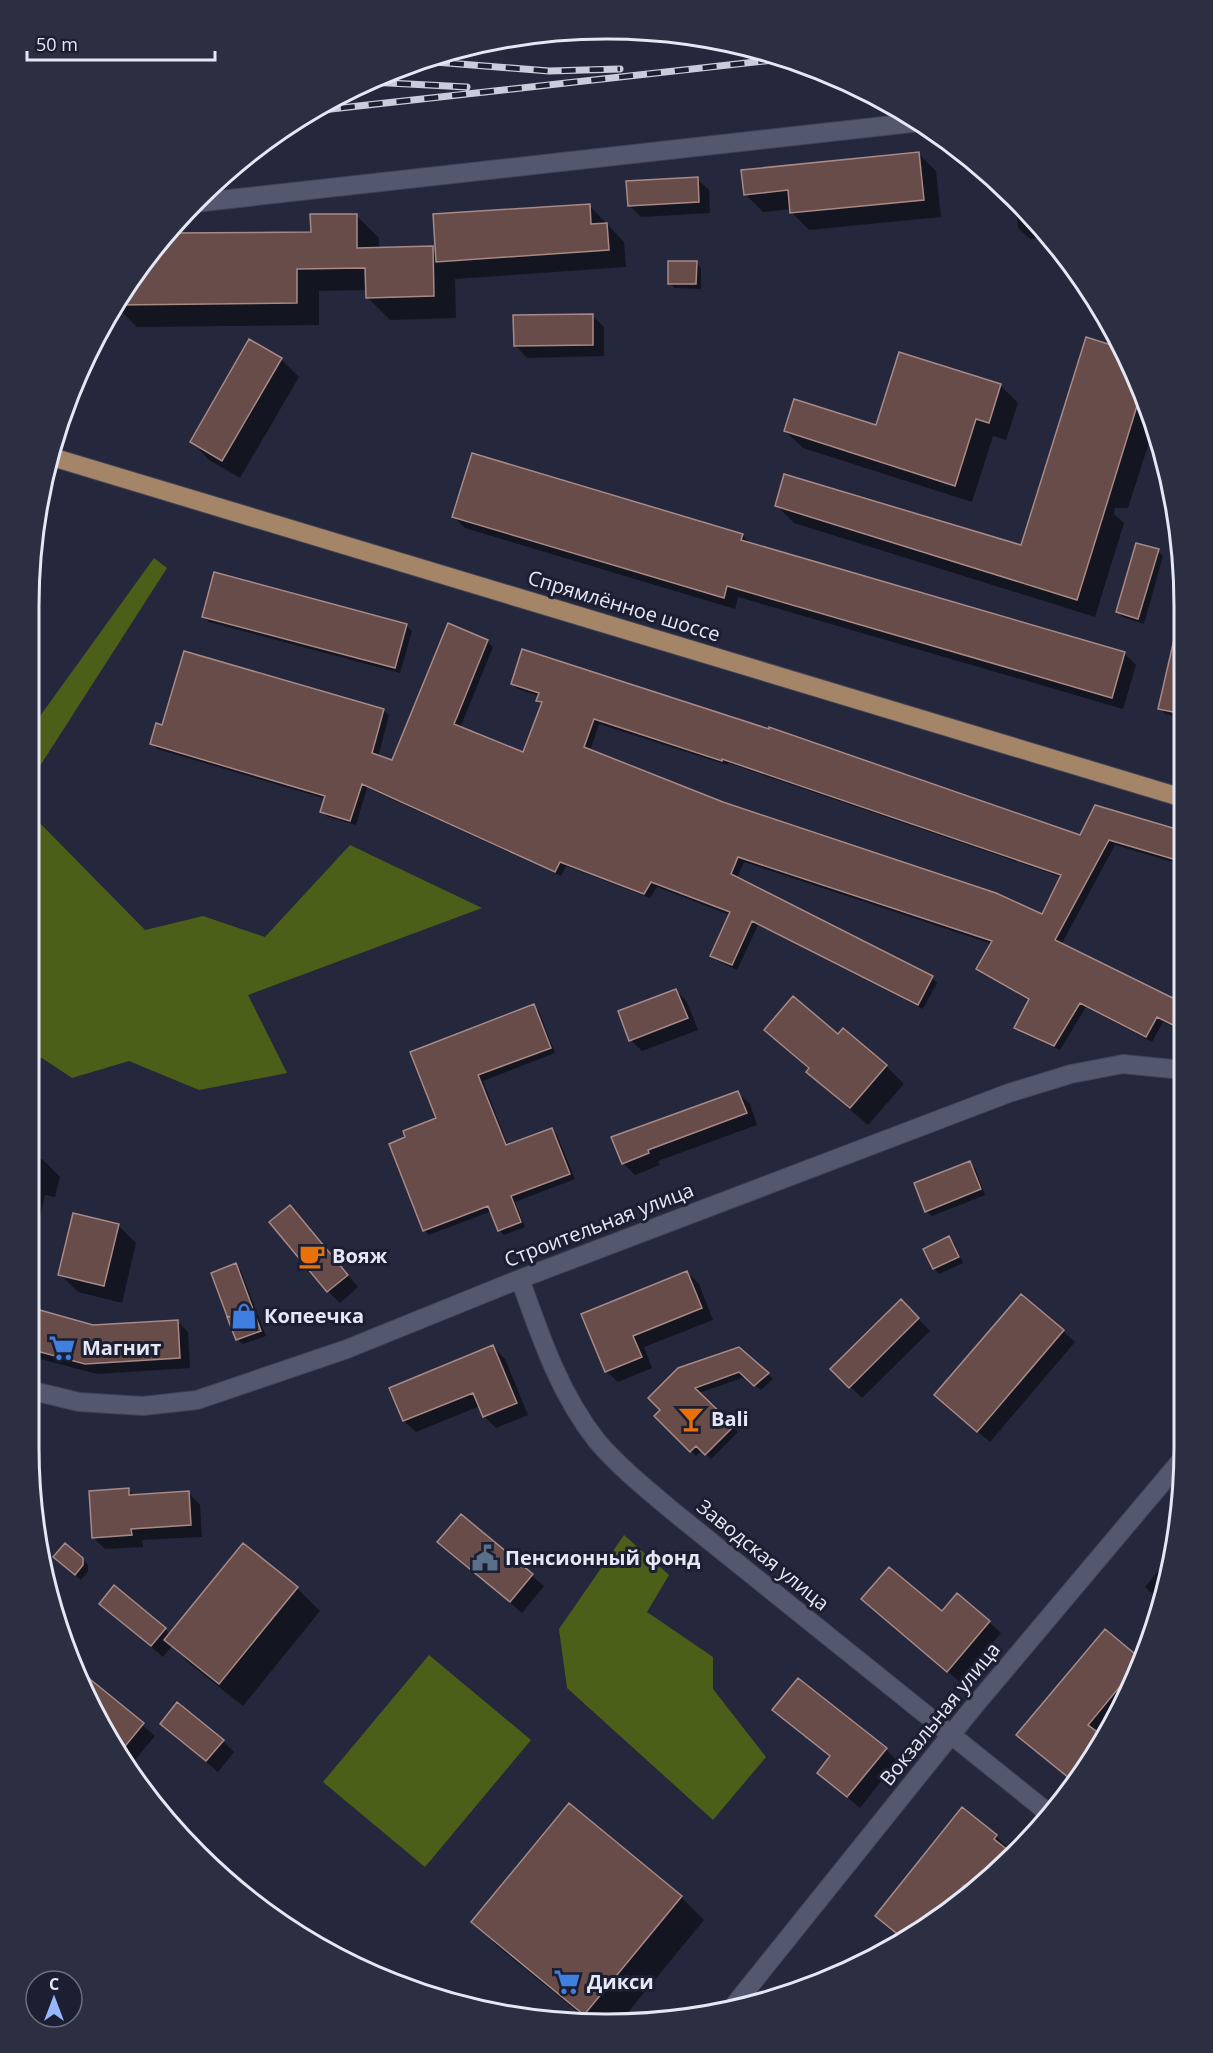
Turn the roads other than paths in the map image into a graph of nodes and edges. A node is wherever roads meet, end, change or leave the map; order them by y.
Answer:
1 (904, 124) edge
2 (209, 201) edge
3 (58, 460) edge
4 (1174, 795) edge
5 (1174, 1069) edge
6 (520, 1279) junction
7 (39, 1392) edge
8 (1173, 1469) edge
9 (951, 1735) junction
10 (1043, 1809) edge
11 (740, 1998) edge

1 - 2 street
3 - 4 main road, Спрямлённое шоссе
5 - 6 street, Строительная улица
6 - 7 street, Строительная улица
6 - 9 street, Заводская улица
8 - 9 street, Вокзальная улица
9 - 10 street, Заводская улица
9 - 11 street, Вокзальная улица

